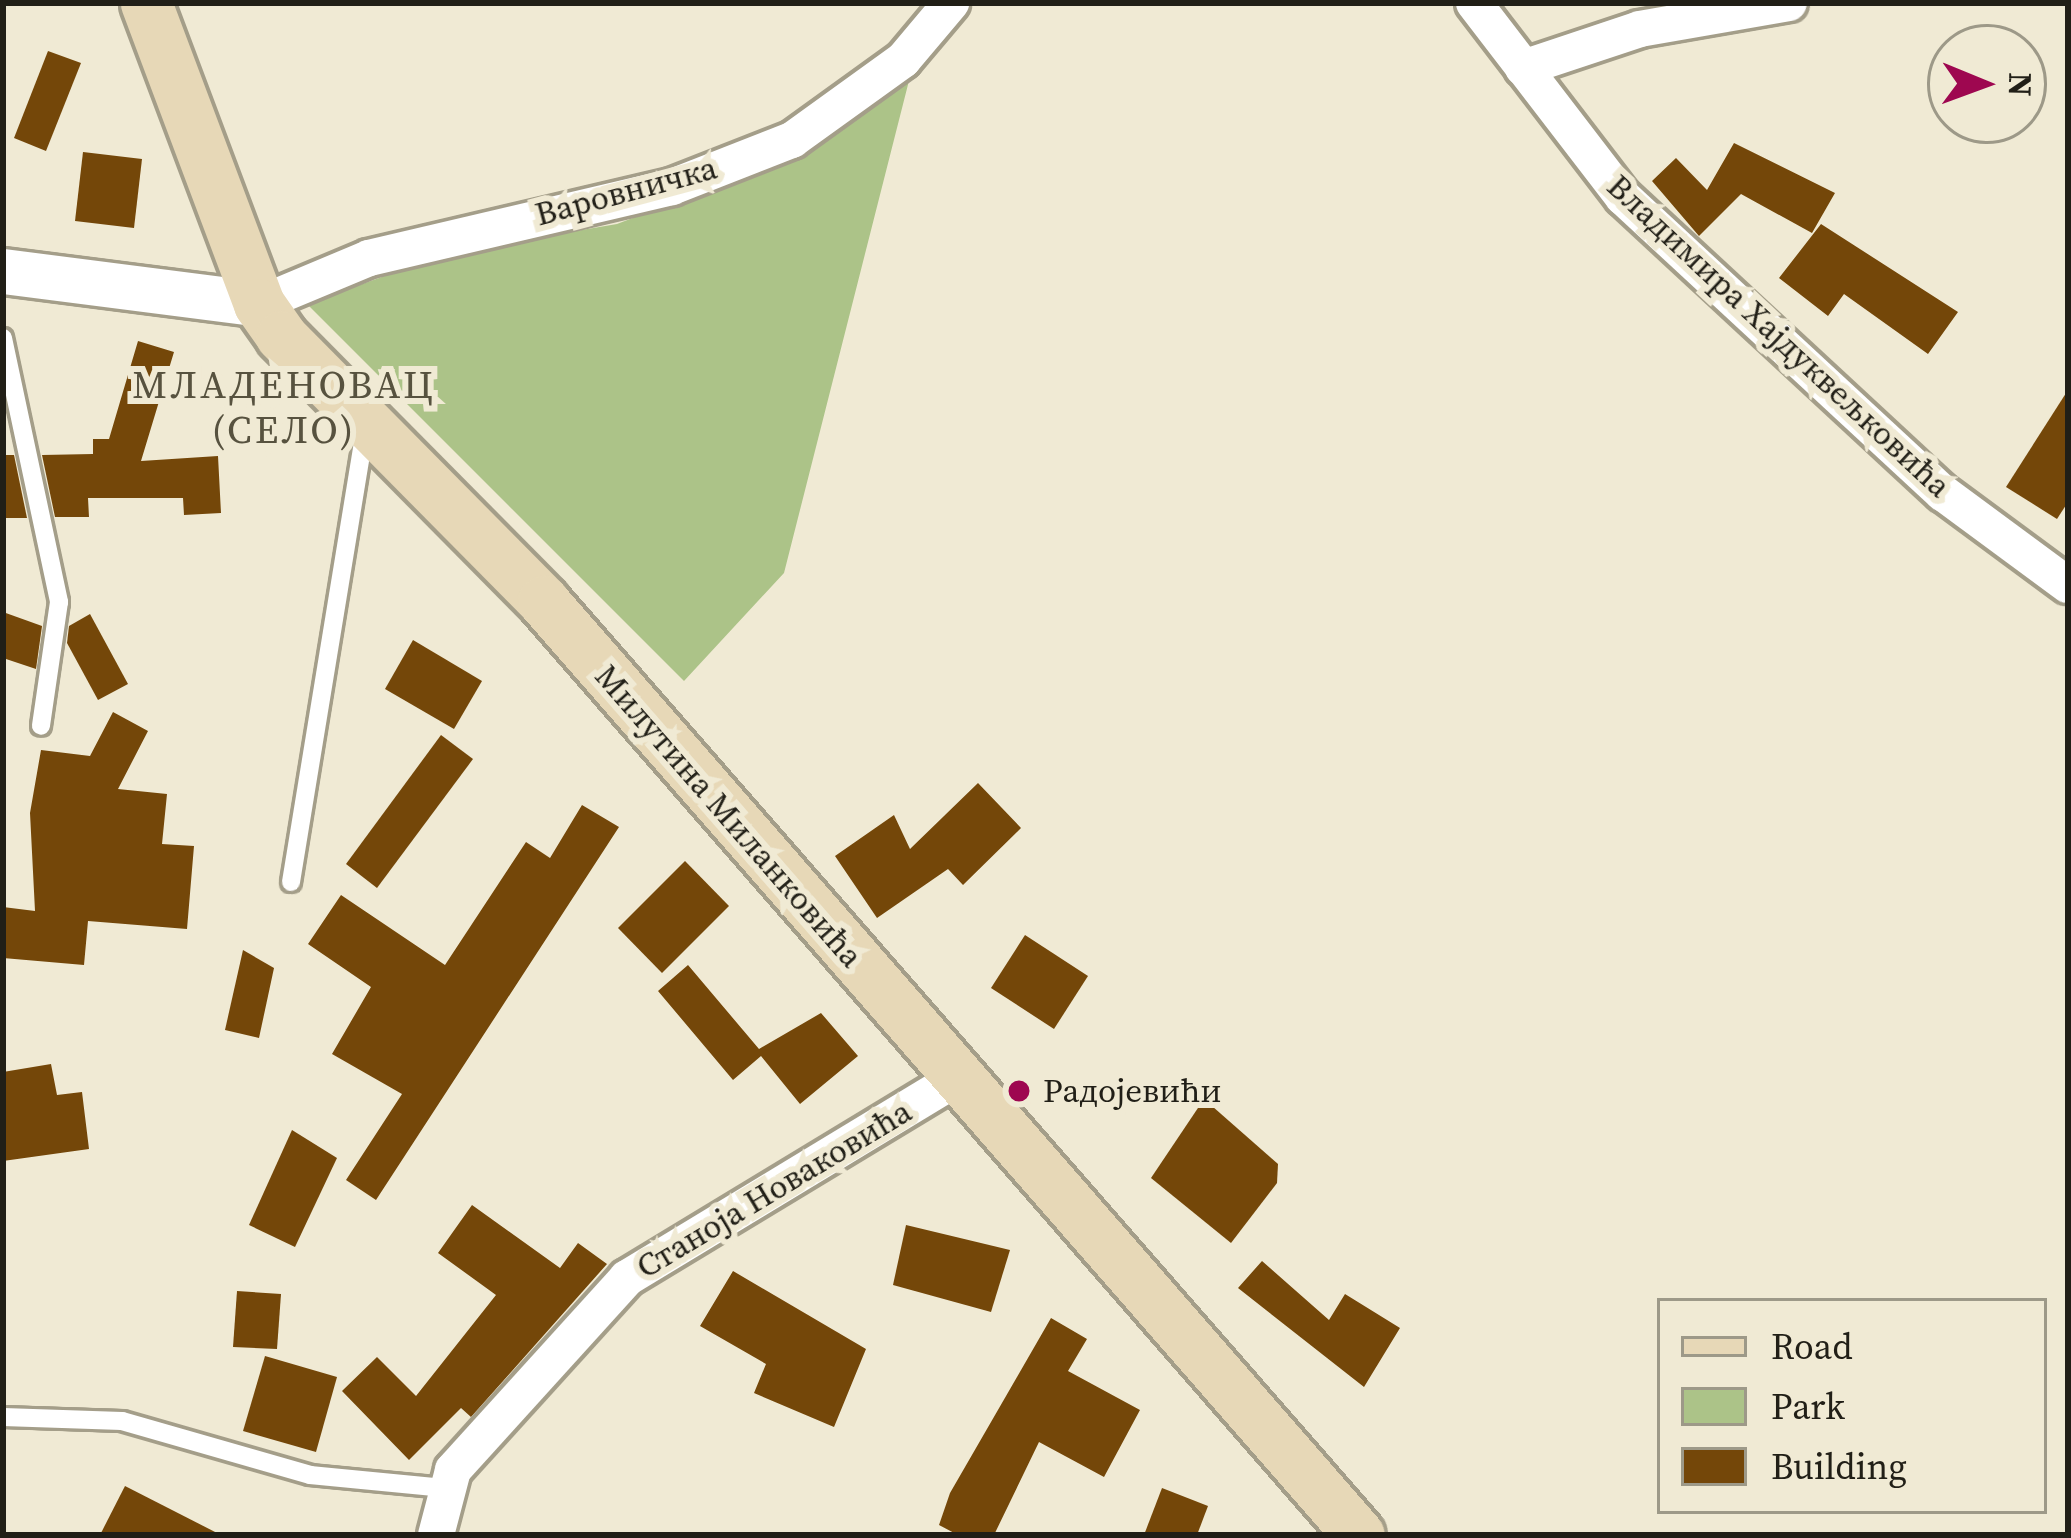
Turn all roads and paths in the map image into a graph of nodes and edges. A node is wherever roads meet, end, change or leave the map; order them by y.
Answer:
1 (146, 3) edge
2 (951, 3) edge
3 (1474, 3) edge
4 (1789, 3) edge
5 (1523, 68) junction
6 (3, 272) edge
7 (259, 304) junction
8 (3, 338) edge
9 (367, 420) junction
10 (2068, 585) edge
11 (40, 726) dead end
12 (291, 882) dead end
13 (955, 1079) junction
14 (3, 1418) edge
15 (445, 1488) junction
16 (436, 1535) edge
17 (1359, 1535) edge

1 - 7 main road
2 - 7 street, Варовничка
3 - 5 street, Владимира Хајдуквељковића
4 - 5 street
5 - 10 street, Владимира Хајдуквељковића
6 - 7 street
7 - 9 main road, Милутина Миланковића
8 - 11 lane
9 - 12 lane
9 - 13 main road, Милутина Миланковића
13 - 15 street, Станоја Новаковића
13 - 17 main road, Милутина Миланковића
14 - 15 lane
15 - 16 street

